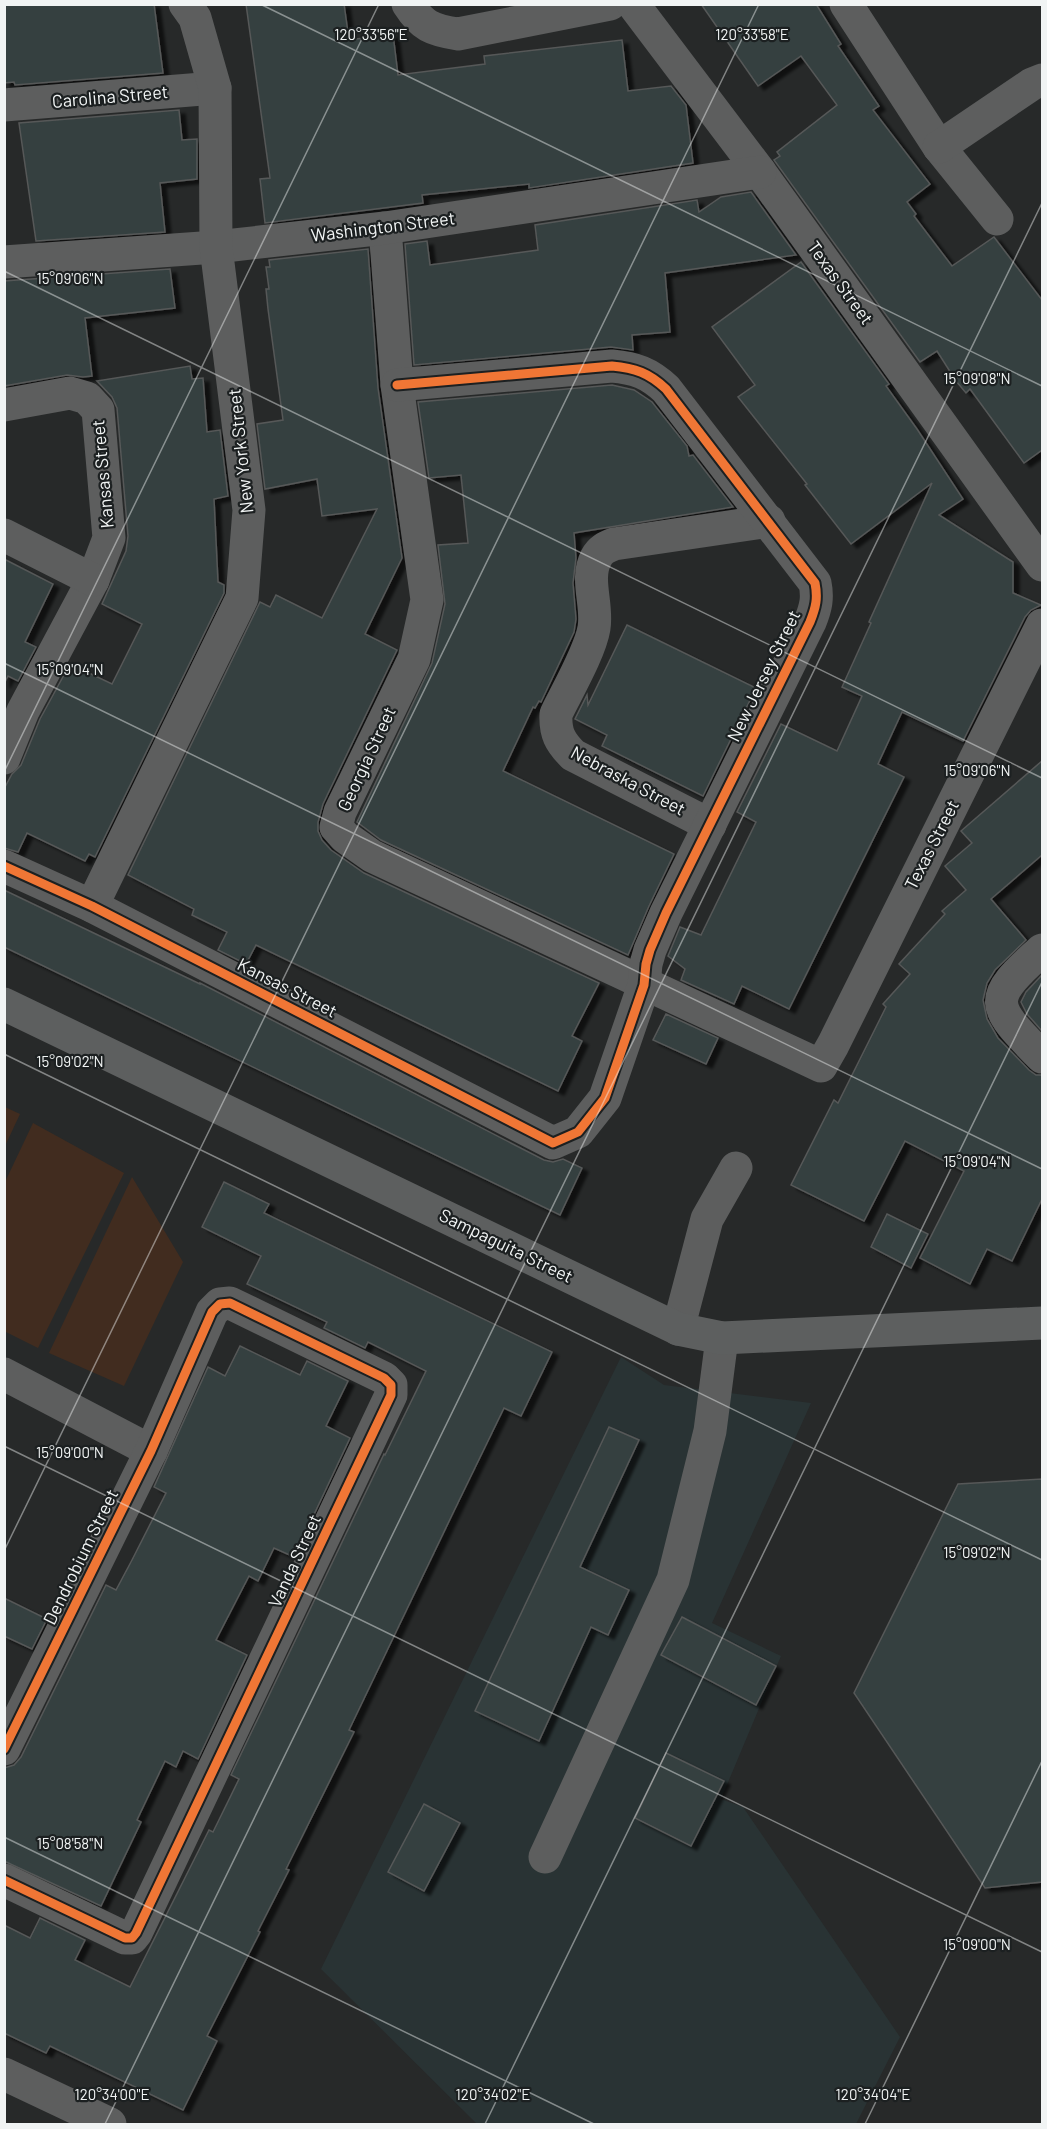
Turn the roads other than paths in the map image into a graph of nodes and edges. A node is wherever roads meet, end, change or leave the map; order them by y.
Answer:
1 (185, 4) edge
2 (408, 4) edge
3 (610, 4) edge
4 (633, 4) edge
5 (846, 4) edge
6 (1042, 80) edge
7 (215, 88) junction
8 (4, 105) edge
9 (939, 147) junction
10 (760, 172) junction
11 (997, 219) dead end
12 (385, 228) junction
13 (216, 247) junction
14 (4, 262) edge
15 (397, 385) junction
16 (4, 405) edge
17 (769, 521) junction
18 (4, 535) edge
19 (1042, 565) edge
20 (93, 580) junction
21 (1042, 625) edge
22 (14, 706) edge
23 (4, 758) edge
24 (710, 825) junction
25 (4, 866) edge
26 (92, 906) junction
27 (1042, 950) edge
28 (644, 985) junction
29 (4, 1004) edge
30 (1042, 1057) edge
31 (821, 1066) joint
32 (553, 1143) joint
33 (736, 1168) dead end
34 (212, 1312) joint
35 (1042, 1323) edge
36 (678, 1329) junction
37 (722, 1338) junction
38 (4, 1374) edge
39 (151, 1451) junction
40 (4, 1749) edge
41 (545, 1857) dead end
42 (4, 1880) edge
43 (4, 2074) edge
44 (110, 2124) edge

1 - 7 street, New York Street
2 - 3 street
4 - 10 street, Texas Street
5 - 9 street
6 - 9 street
7 - 8 street, Carolina Street
7 - 13 street, New York Street
9 - 11 street
10 - 12 street, Washington Street
10 - 19 street, Texas Street
12 - 13 street, Washington Street
12 - 15 street, Georgia Street
13 - 14 street, Washington Street
13 - 26 street, New York Street
15 - 17 street, New Jersey Street
15 - 28 street, Georgia Street
16 - 20 street, Kansas Street
17 - 24 street, New Jersey Street
17 - 24 street, Nebraska Street
18 - 20 street
20 - 22 street, Kansas Street
21 - 31 street, Texas Street
22 - 23 street, Kansas Street
24 - 28 street, New Jersey Street
25 - 26 street, Kansas Street
26 - 32 street, Kansas Street
27 - 30 street
28 - 31 street, Georgia Street
28 - 32 street, New Jersey Street
29 - 36 main road, Sampaguita Street
33 - 36 street
34 - 39 street, Dendrobium Street
34 - 42 street, Vanda Street
35 - 37 main road, Sampaguita Street
36 - 37 main road, Sampaguita Street
37 - 41 street
38 - 39 street
39 - 40 street, Dendrobium Street
43 - 44 street

